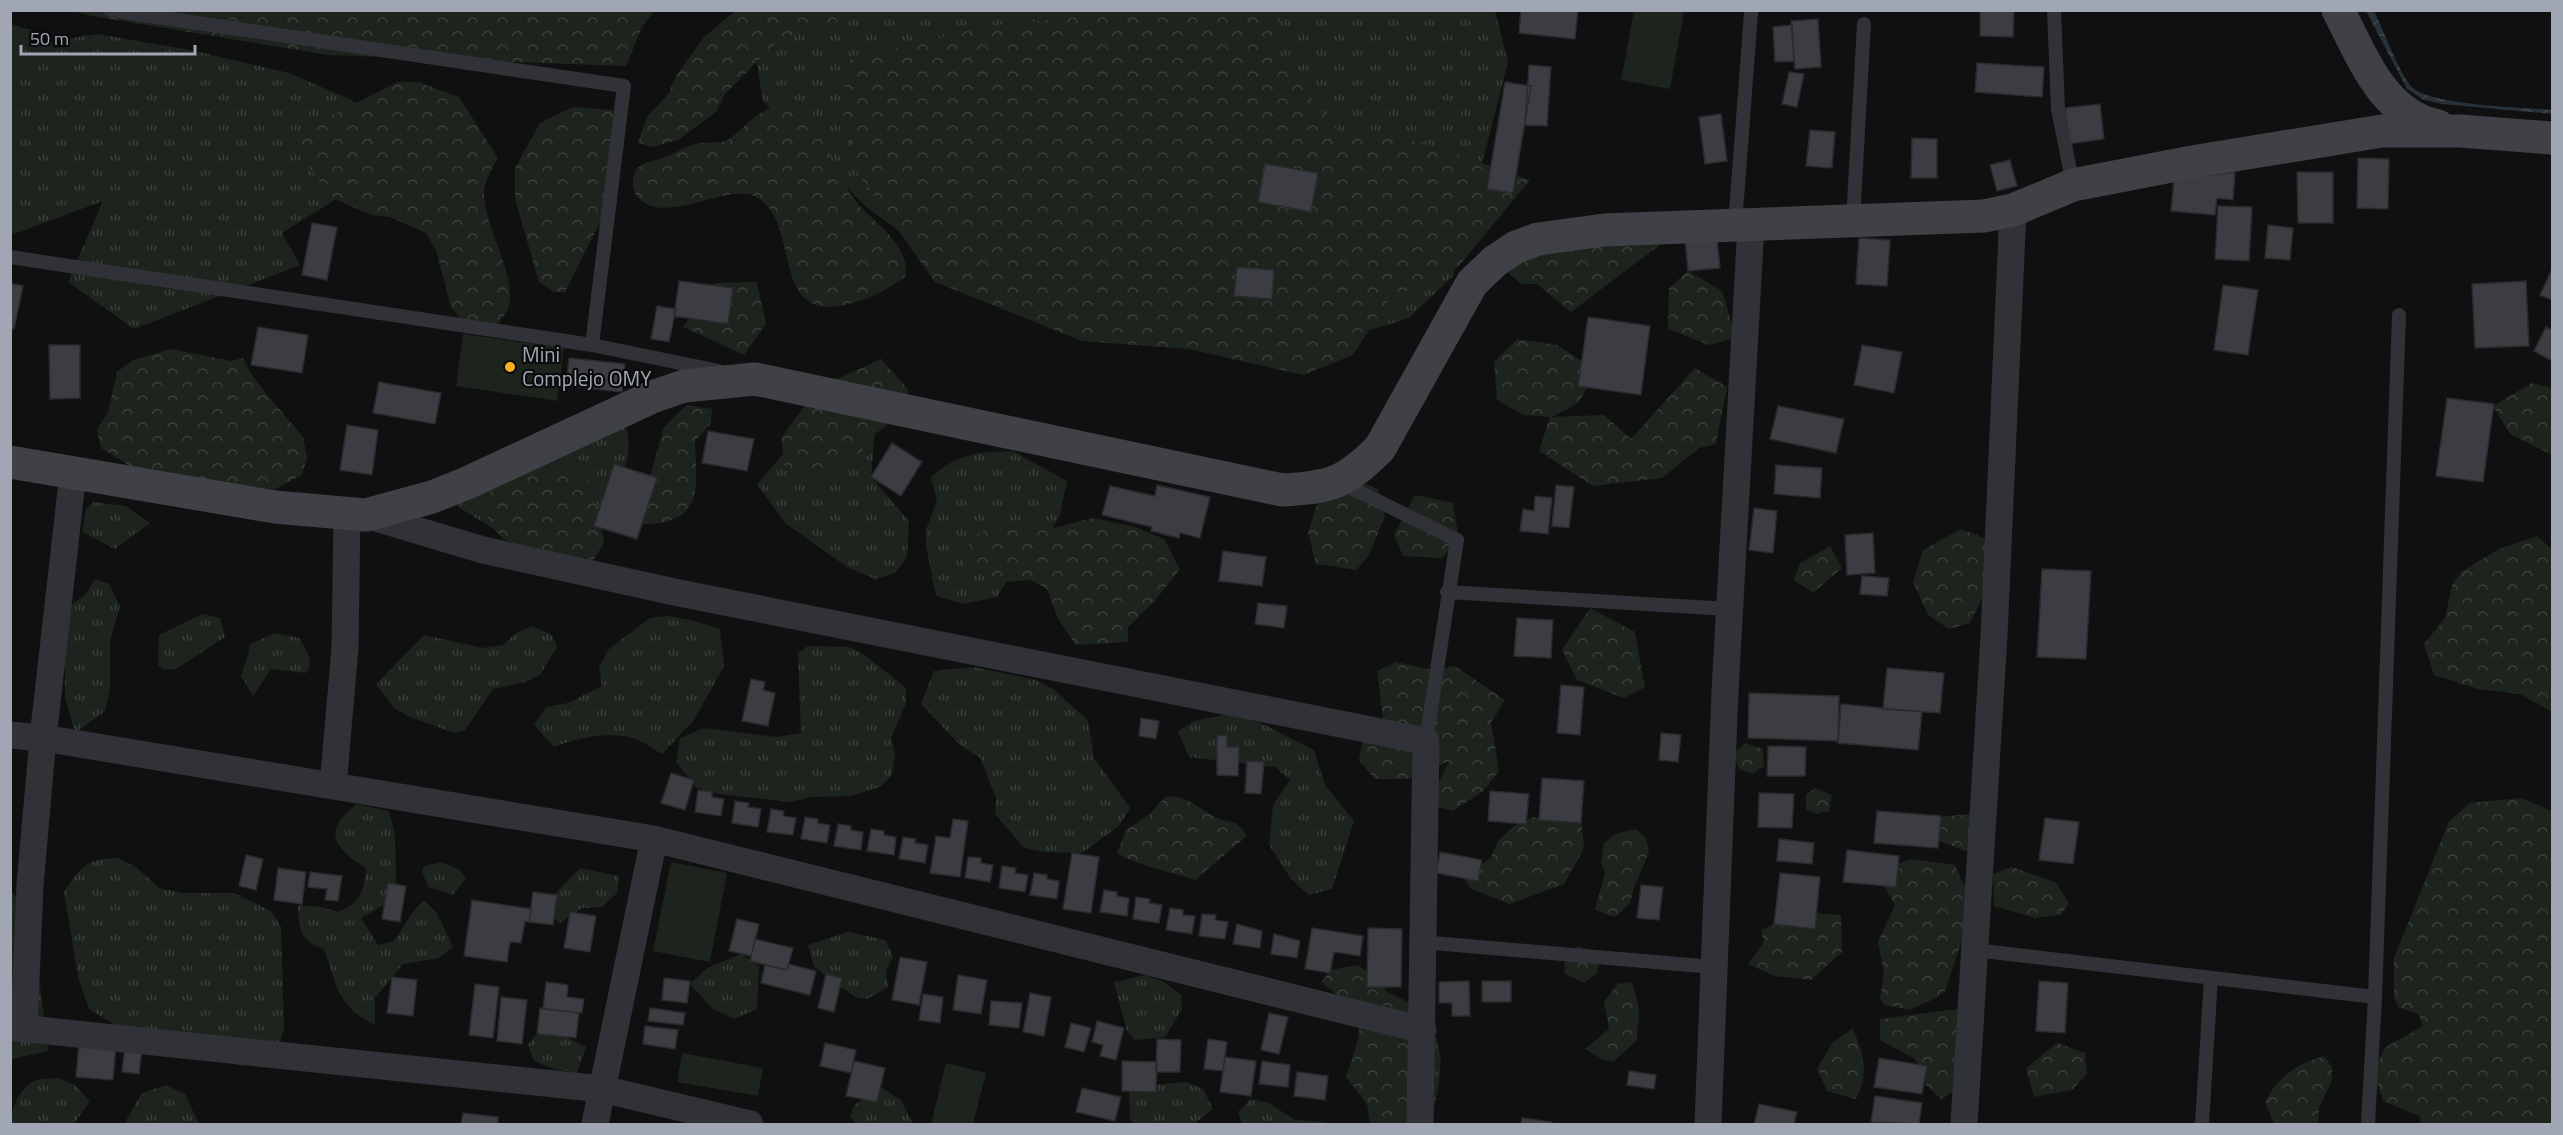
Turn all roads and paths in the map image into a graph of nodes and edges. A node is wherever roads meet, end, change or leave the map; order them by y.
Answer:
1 (110, 10) edge
2 (2054, 10) edge
3 (2338, 10) edge
4 (1751, 13) dead end
5 (1864, 24) dead end
6 (2460, 130) junction
7 (2553, 138) edge
8 (2073, 185) junction
9 (2013, 210) junction
10 (1853, 220) junction
11 (1743, 225) junction
12 (10, 256) edge
13 (2398, 315) dead end
14 (592, 345) junction
15 (755, 379) junction
16 (10, 462) edge
17 (73, 473) junction
18 (1339, 482) junction
19 (356, 514) junction
20 (1448, 592) junction
21 (1729, 609) junction
22 (10, 735) edge
23 (44, 738) junction
24 (1426, 741) junction
25 (333, 786) junction
26 (654, 839) junction
27 (20, 884) edge
28 (1421, 942) junction
29 (1975, 950) junction
30 (1713, 967) junction
31 (2211, 978) junction
32 (2375, 997) junction
33 (17, 1028) edge
34 (1423, 1030) junction
35 (602, 1089) junction
36 (595, 1125) edge
37 (750, 1125) edge
38 (1420, 1125) edge
39 (1708, 1125) edge
40 (1964, 1125) edge
41 (2202, 1125) edge
42 (2368, 1125) edge

1 - 14 lane
2 - 8 lane
3 - 6 main road
4 - 11 lane
5 - 10 lane
6 - 7 main road
6 - 8 main road
8 - 9 main road
9 - 10 main road
9 - 29 street
10 - 11 main road
11 - 18 main road
11 - 21 street
12 - 14 lane
13 - 32 lane
14 - 15 lane
15 - 18 main road
15 - 19 main road
16 - 17 main road
17 - 19 main road
17 - 23 street
18 - 20 lane
19 - 24 street
19 - 25 street
20 - 21 lane
20 - 24 lane
21 - 30 street
22 - 23 street
23 - 25 street
23 - 27 street
24 - 28 street
25 - 26 street
26 - 34 street
26 - 35 street
27 - 33 street
28 - 30 lane
28 - 34 street
29 - 31 lane
29 - 40 street
30 - 39 street
31 - 32 lane
31 - 41 lane
32 - 42 lane
33 - 35 street
34 - 38 street
35 - 36 street
35 - 37 street

